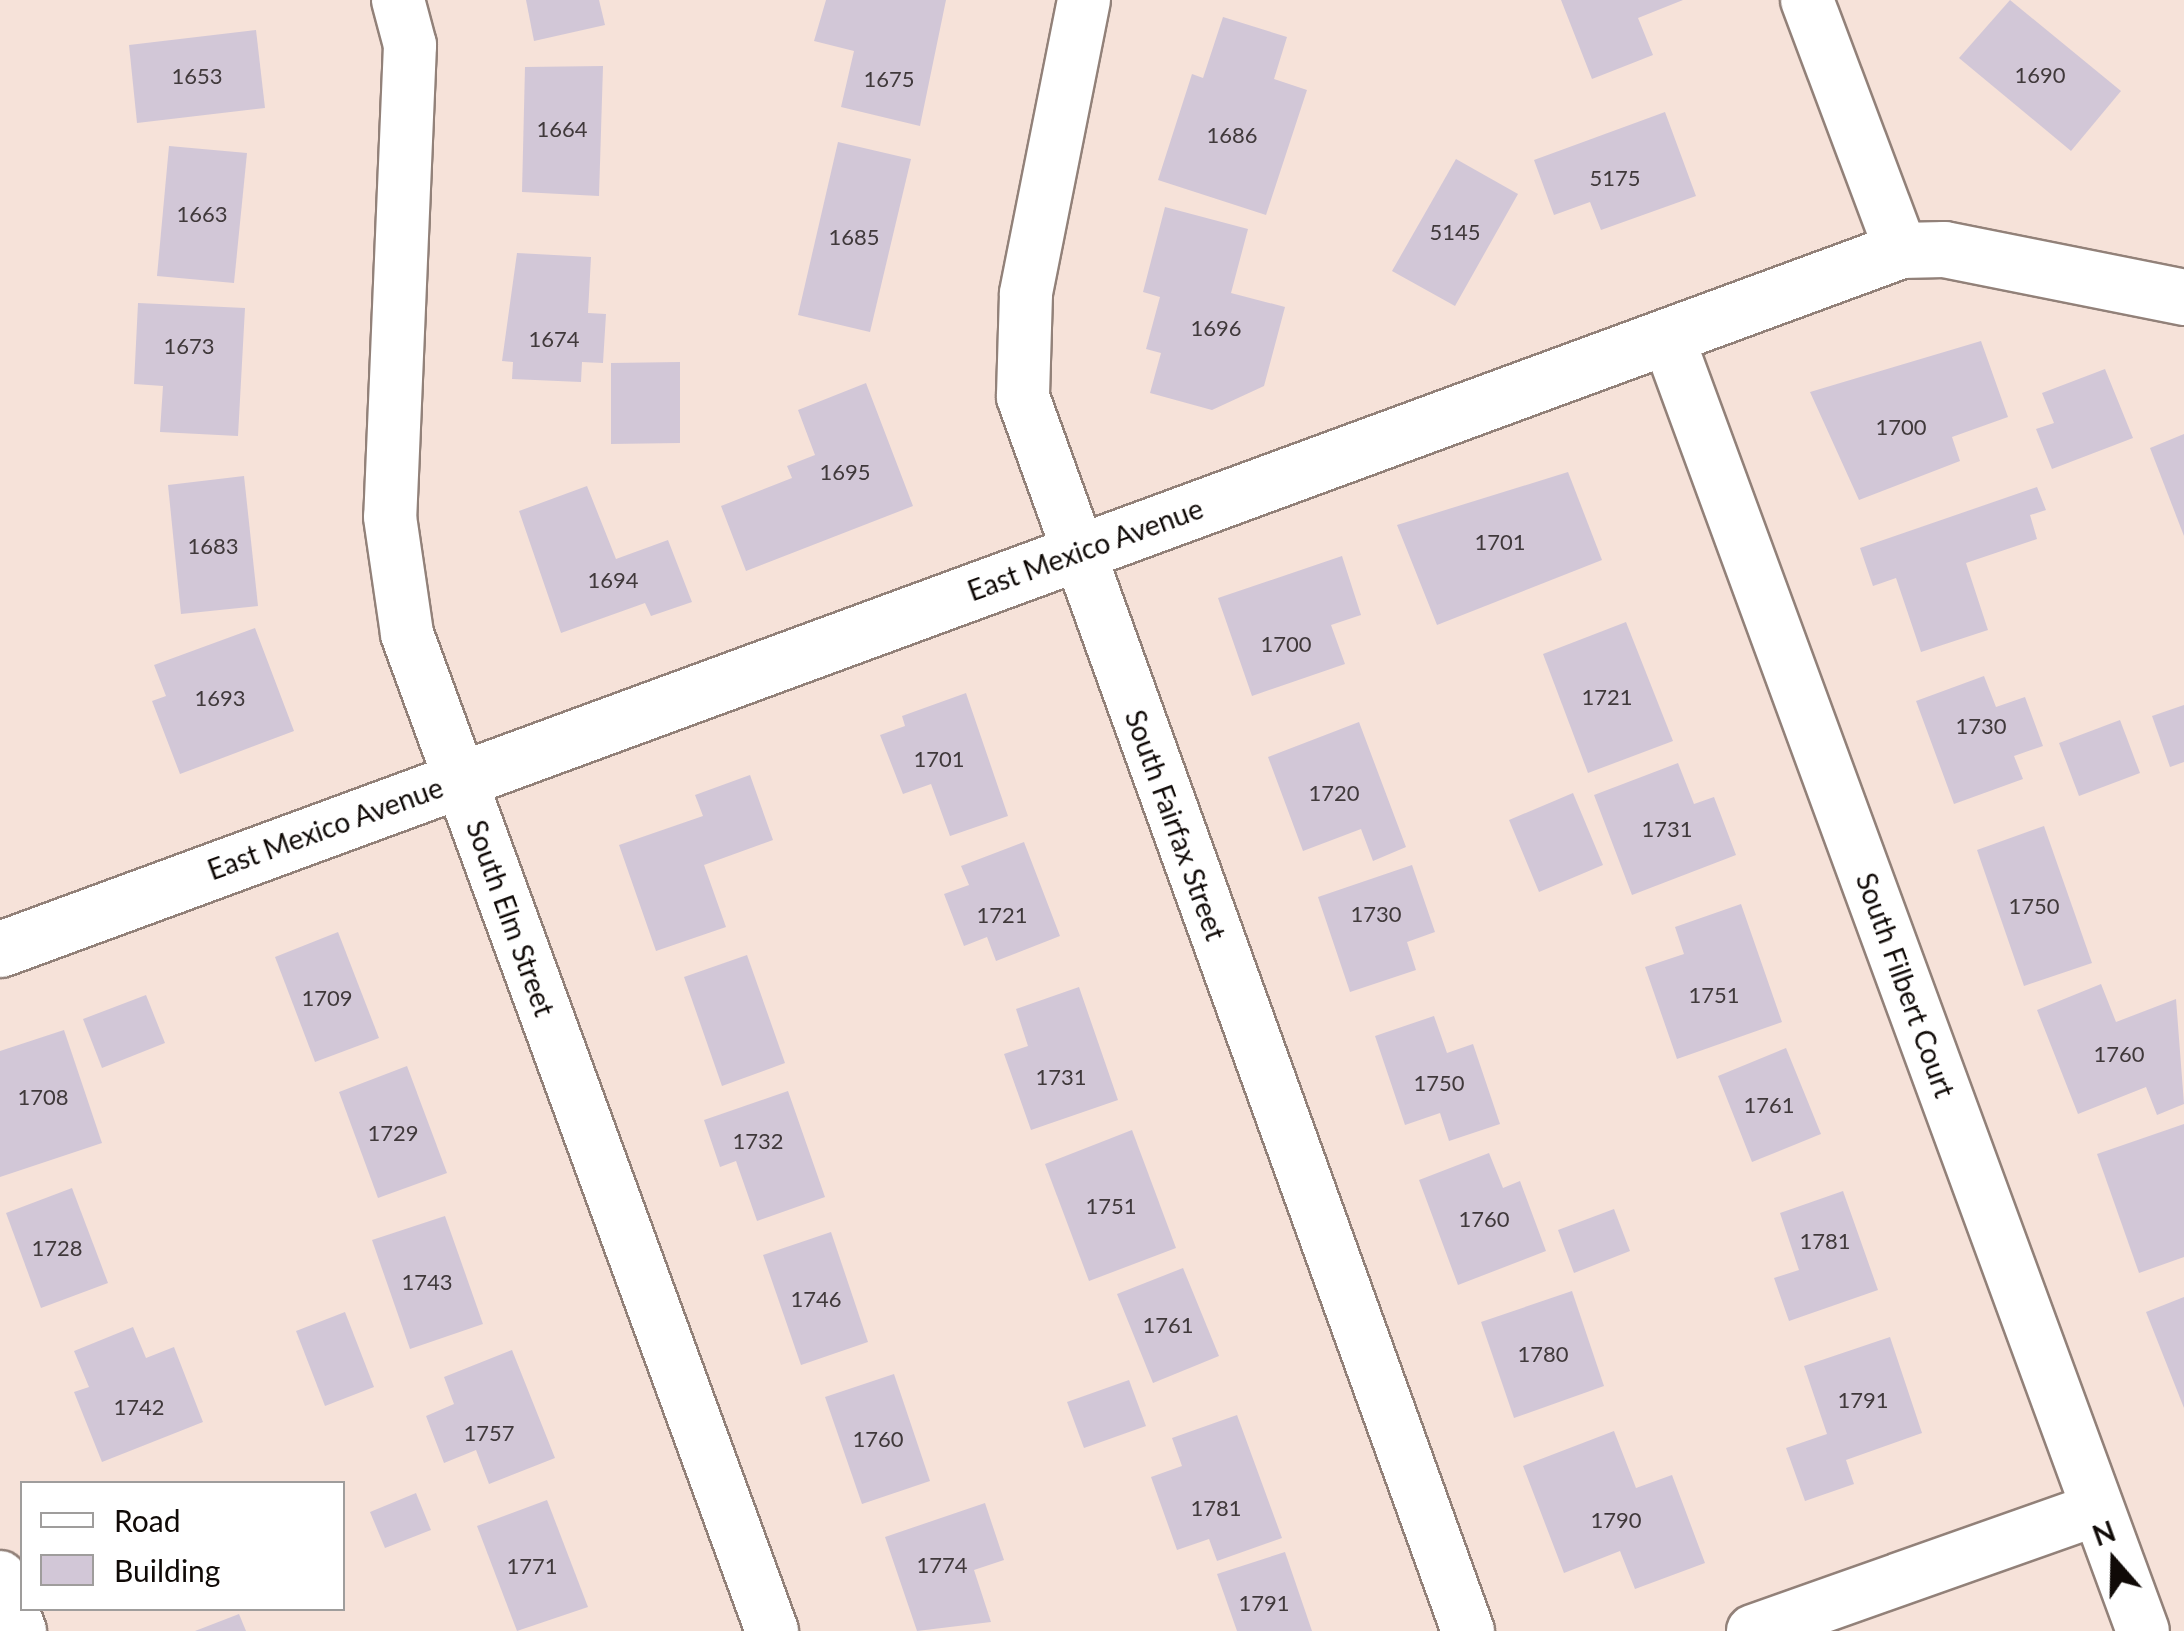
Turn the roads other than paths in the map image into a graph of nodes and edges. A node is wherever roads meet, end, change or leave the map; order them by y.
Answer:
1 (398, 0) edge
2 (1084, 0) edge
3 (1807, 0) edge
4 (1901, 250) junction
5 (2184, 297) edge
6 (1668, 338) junction
7 (1078, 552) junction
8 (459, 778) junction
9 (0, 949) edge
10 (2098, 1508) junction
11 (0, 1577) edge
12 (20, 1631) edge
13 (772, 1631) edge
14 (1468, 1631) edge
15 (1754, 1631) edge
16 (2143, 1631) edge

1 - 8 street, South Elm Street
2 - 7 street, South Fairfax Street
3 - 4 street
4 - 5 street, East Mexico Avenue
4 - 6 street, East Mexico Avenue
6 - 7 street, East Mexico Avenue
6 - 10 street, South Filbert Court
7 - 8 street, East Mexico Avenue
7 - 14 street, South Fairfax Street
8 - 9 street, East Mexico Avenue
8 - 13 street, South Elm Street
10 - 15 street
10 - 16 street, South Filbert Court
11 - 12 street

